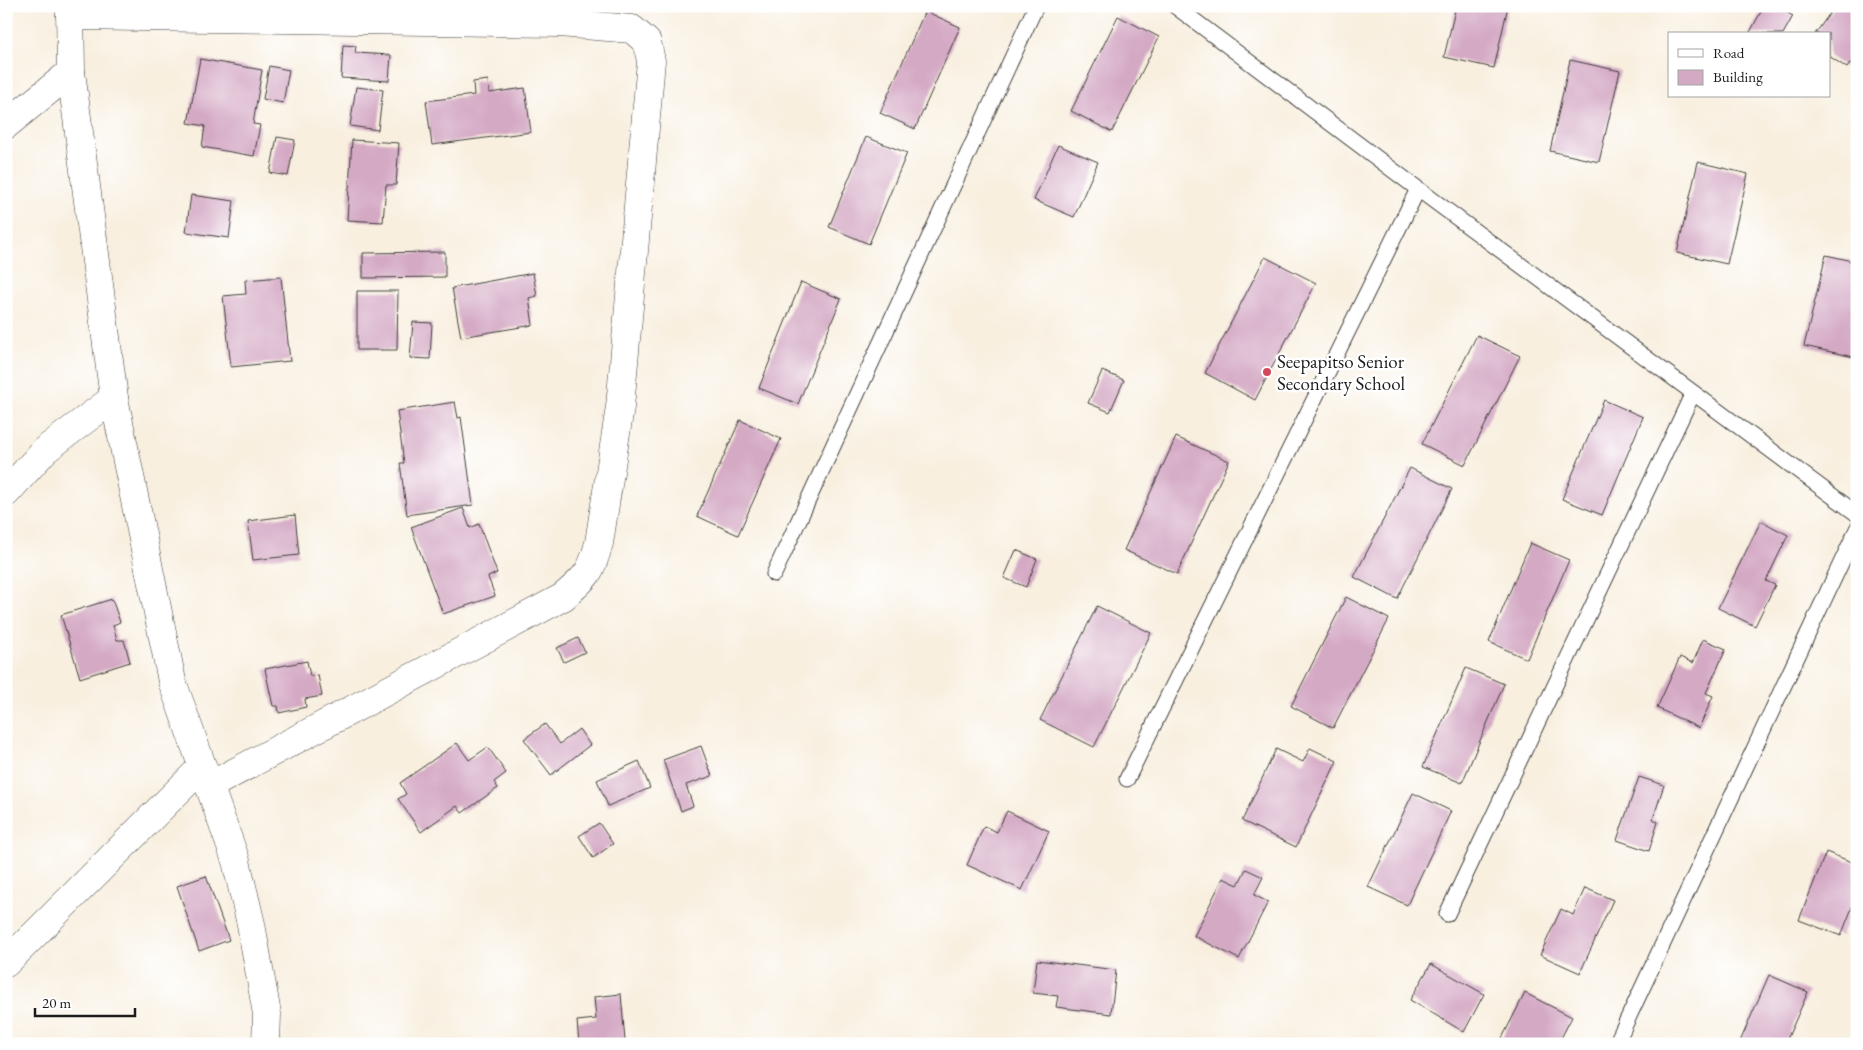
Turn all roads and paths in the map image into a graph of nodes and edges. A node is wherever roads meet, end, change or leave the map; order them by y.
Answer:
1 (1036, 6) edge
2 (1175, 6) edge
3 (70, 11) edge
4 (71, 72) junction
5 (6, 126) edge
6 (1418, 189) junction
7 (1693, 393) junction
8 (114, 398) junction
9 (6, 493) edge
10 (1857, 514) edge
11 (1857, 529) edge
12 (774, 574) dead end
13 (205, 776) junction
14 (1127, 779) dead end
15 (1447, 914) dead end
16 (6, 963) edge
17 (266, 1044) edge
18 (1616, 1044) edge

1 - 12 lane
2 - 6 lane
3 - 4 street
3 - 13 street
4 - 5 street
4 - 8 street
6 - 7 lane
6 - 14 lane
7 - 10 lane
7 - 15 lane
8 - 9 street
8 - 13 street
11 - 18 lane
13 - 16 street
13 - 17 street

